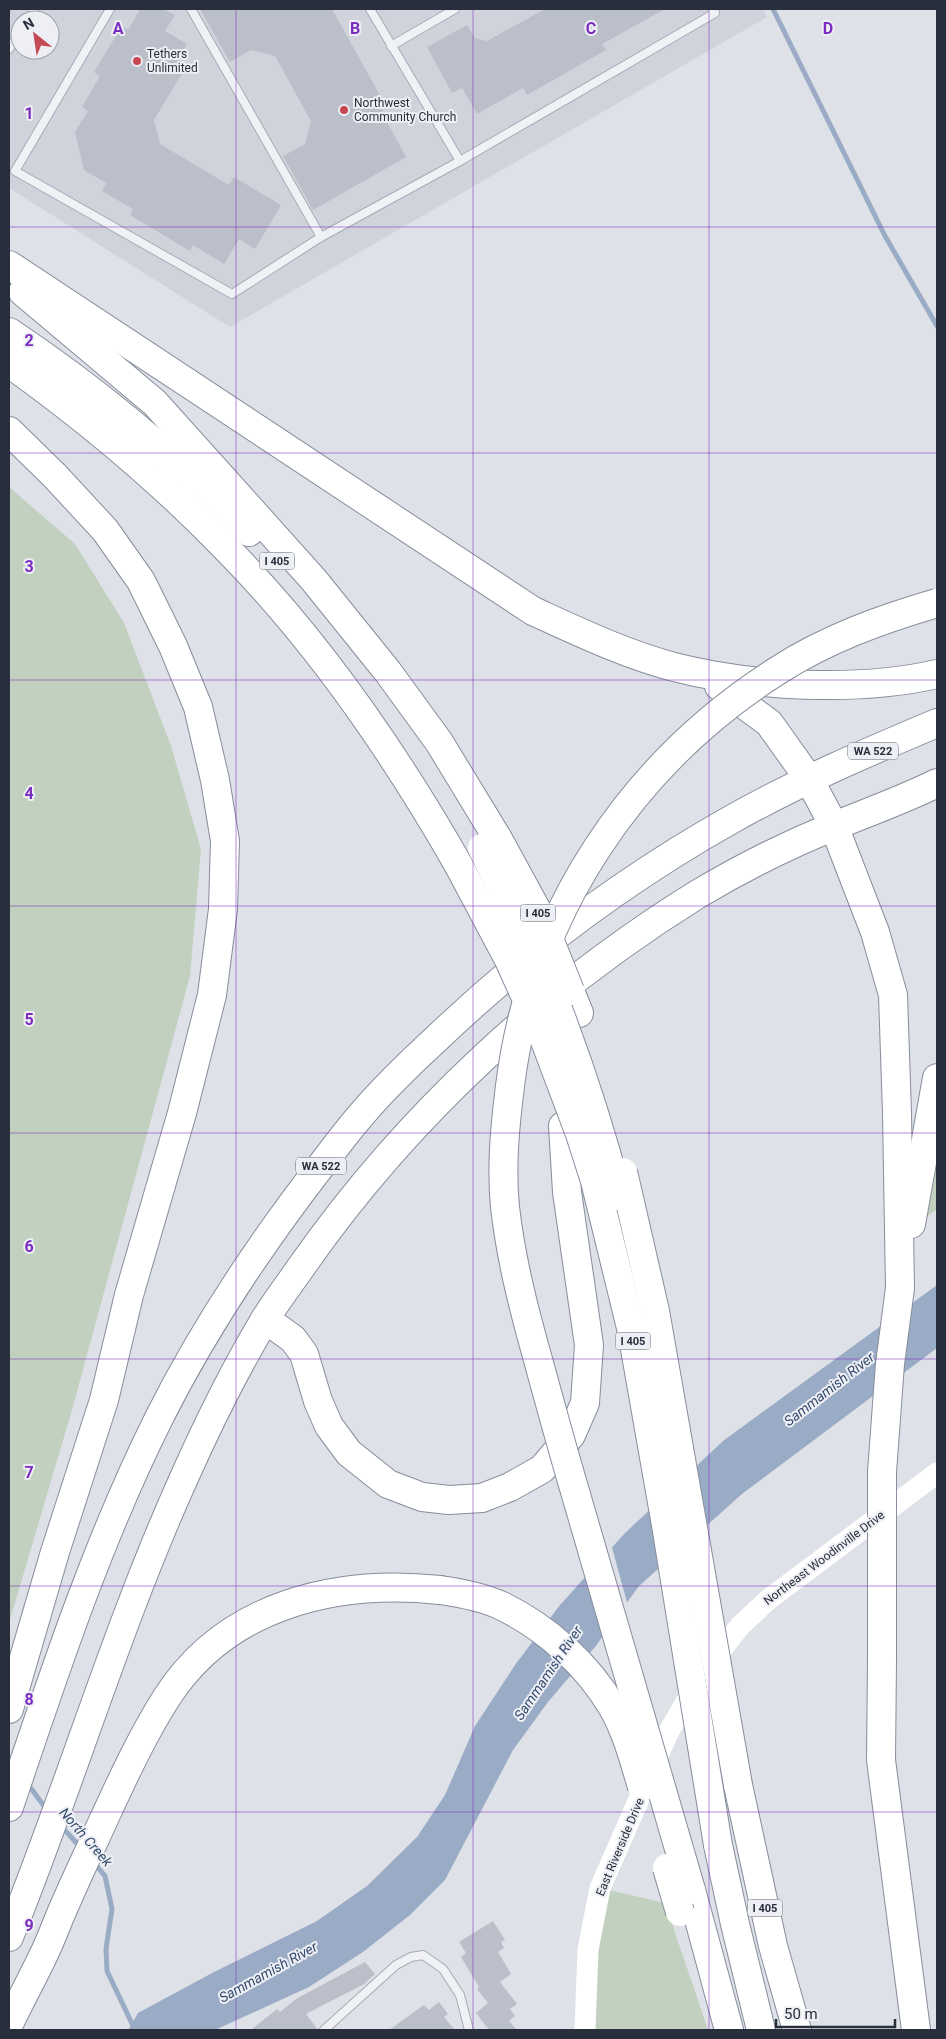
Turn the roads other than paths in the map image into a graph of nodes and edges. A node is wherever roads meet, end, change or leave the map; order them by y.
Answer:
1 (110, 9) edge
2 (190, 9) edge
3 (370, 9) edge
4 (455, 9) edge
5 (712, 9) edge
6 (391, 46) junction
7 (460, 161) junction
8 (320, 237) junction
9 (9, 265) edge
10 (9, 279) edge
11 (9, 316) edge
12 (9, 332) edge
13 (9, 363) edge
14 (9, 382) edge
15 (9, 430) edge
16 (282, 546) junction
17 (937, 603) edge
18 (674, 667) junction
19 (937, 674) edge
20 (937, 723) edge
21 (809, 779) junction
22 (937, 783) edge
23 (834, 826) junction
24 (490, 844) junction
25 (452, 865) junction
26 (937, 1078) edge
27 (563, 1126) junction
28 (910, 1162) junction
29 (265, 1319) junction
30 (937, 1473) edge
31 (701, 1676) joint
32 (11, 1702) edge
33 (733, 1786) junction
34 (9, 1807) edge
35 (713, 1846) junction
36 (686, 1901) junction
37 (9, 1937) edge
38 (9, 2024) edge
39 (328, 2029) edge
40 (469, 2030) edge
41 (585, 2030) edge
42 (716, 2030) edge
43 (729, 2030) edge
44 (748, 2030) edge
45 (761, 2030) edge
46 (781, 2030) edge
47 (797, 2030) edge
48 (916, 2030) edge

1 - 8 lane
2 - 8 lane
3 - 6 lane
4 - 6 lane
5 - 7 lane
6 - 7 lane
7 - 8 lane
9 - 18 highway
10 - 16 highway
11 - 16 highway, I 405
12 - 24 highway, I 405
13 - 25 highway, I 405
14 - 25 highway, I 405
15 - 32 highway
16 - 24 highway, I 405
17 - 36 highway, bridge
18 - 19 highway
18 - 21 highway
20 - 21 highway, WA 522
21 - 23 highway
21 - 34 highway, WA 522
22 - 23 highway
23 - 28 highway
23 - 29 highway
24 - 33 highway, I 405, bridge
25 - 27 highway, I 405
25 - 35 highway, I 405, bridge
26 - 28 highway
27 - 29 highway
27 - 35 highway, I 405
28 - 48 highway, bridge
29 - 37 highway
30 - 31 main road, Northeast Woodinville Drive
31 - 41 main road, East Riverside Drive
33 - 46 highway, I 405
33 - 47 highway, I 405
35 - 44 highway, I 405
35 - 45 highway, I 405
36 - 38 highway, bridge
36 - 42 highway
36 - 43 highway
39 - 40 lane

